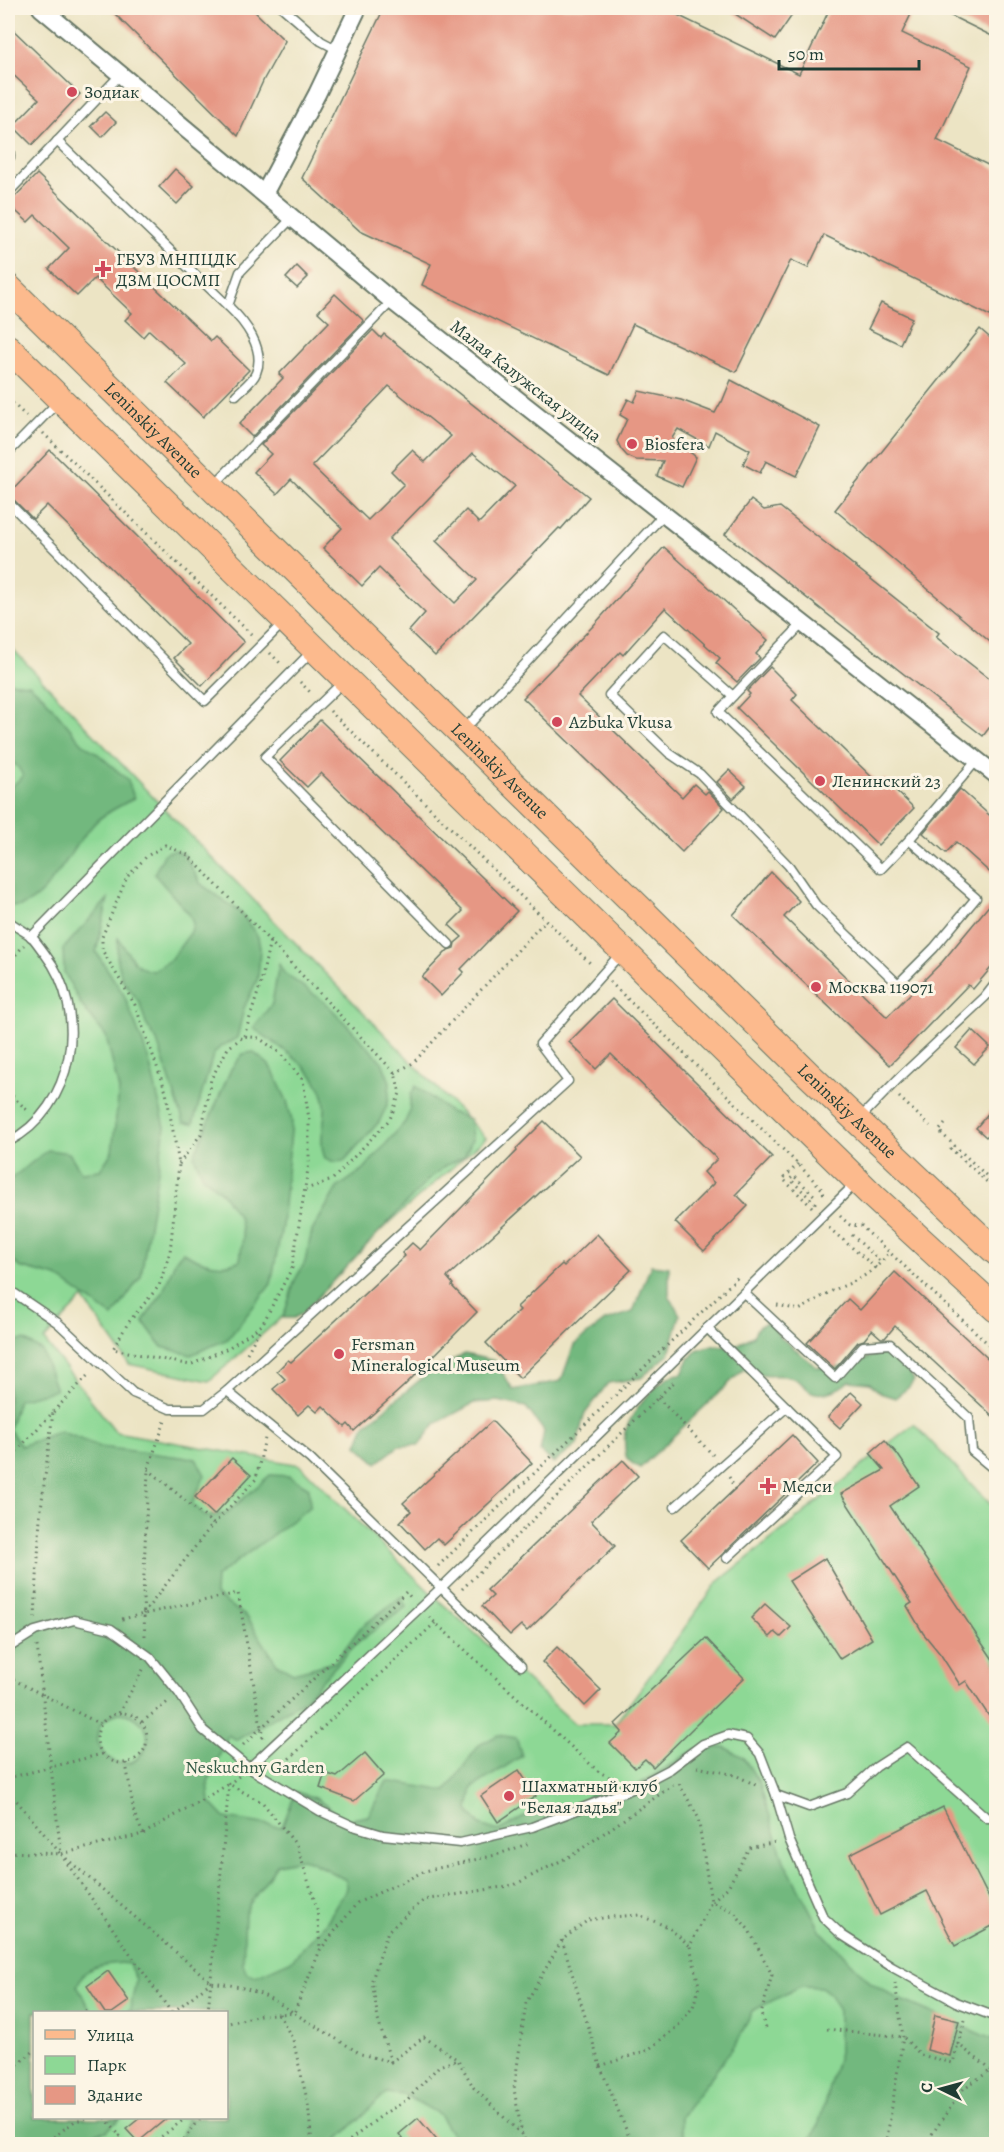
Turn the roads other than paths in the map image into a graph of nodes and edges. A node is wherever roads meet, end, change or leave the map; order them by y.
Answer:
1 (41, 8) edge
2 (283, 8) edge
3 (358, 8) edge
4 (338, 50) junction
5 (121, 74) junction
6 (8, 129) edge
7 (57, 141) junction
8 (8, 159) edge
9 (8, 193) edge
10 (264, 194) junction
11 (292, 218) junction
12 (8, 287) edge
13 (392, 301) junction
14 (228, 306) junction
15 (9, 353) edge
16 (236, 395) dead end
17 (52, 408) junction
18 (35, 425) junction
19 (8, 453) edge
20 (210, 488) junction
21 (8, 502) edge
22 (664, 514) junction
23 (286, 620) junction
24 (803, 623) junction
25 (315, 648) junction
26 (346, 679) junction
27 (732, 696) junction
28 (461, 734) junction
29 (977, 760) junction
30 (996, 775) edge
31 (909, 840) junction
32 (8, 921) edge
33 (31, 937) junction
34 (449, 944) dead end
35 (622, 951) junction
36 (996, 983) edge
37 (858, 1121) junction
38 (9, 1141) edge
39 (858, 1182) junction
40 (996, 1252) edge
41 (8, 1288) edge
42 (744, 1293) junction
43 (996, 1309) edge
44 (707, 1328) junction
45 (227, 1391) junction
46 (787, 1407) junction
47 (996, 1471) edge
48 (675, 1507) dead end
49 (727, 1558) dead end
50 (441, 1588) junction
51 (8, 1648) edge
52 (521, 1666) dead end
53 (249, 1767) junction
54 (776, 1795) junction
55 (996, 1818) edge
56 (996, 2018) edge

1 - 5 street, Малая Калужская улица
2 - 4 lane
3 - 4 street
4 - 10 street
5 - 7 lane
5 - 10 street, Малая Калужская улица
6 - 8 lane
7 - 9 lane
7 - 14 lane
10 - 11 street, Малая Калужская улица
11 - 13 street, Малая Калужская улица
11 - 14 lane
12 - 20 main road, Leninskiy Avenue
13 - 20 lane
13 - 22 street, Малая Калужская улица
14 - 16 lane
15 - 17 main road
17 - 18 lane
17 - 18 lane
17 - 23 main road
18 - 19 lane
20 - 28 main road, Leninskiy Avenue
21 - 23 lane
22 - 24 street, Малая Калужская улица
22 - 28 lane
23 - 25 main road
24 - 27 lane
24 - 29 street, Малая Калужская улица
25 - 26 main road
25 - 33 lane
26 - 34 lane
26 - 35 main road
27 - 31 lane
27 - 31 lane
28 - 37 main road, Leninskiy Avenue
29 - 30 street, Малая Калужская улица
29 - 31 lane
32 - 33 lane
33 - 38 lane
35 - 39 main road
35 - 45 lane
36 - 37 lane
37 - 40 main road, Leninskiy Avenue
39 - 42 lane
39 - 43 main road
41 - 45 lane, bridge
42 - 44 lane
42 - 47 lane
44 - 46 lane
44 - 50 lane
45 - 50 lane
46 - 48 lane
46 - 49 lane
50 - 52 lane
50 - 53 lane
51 - 53 lane
53 - 54 lane
54 - 55 lane
54 - 56 lane

